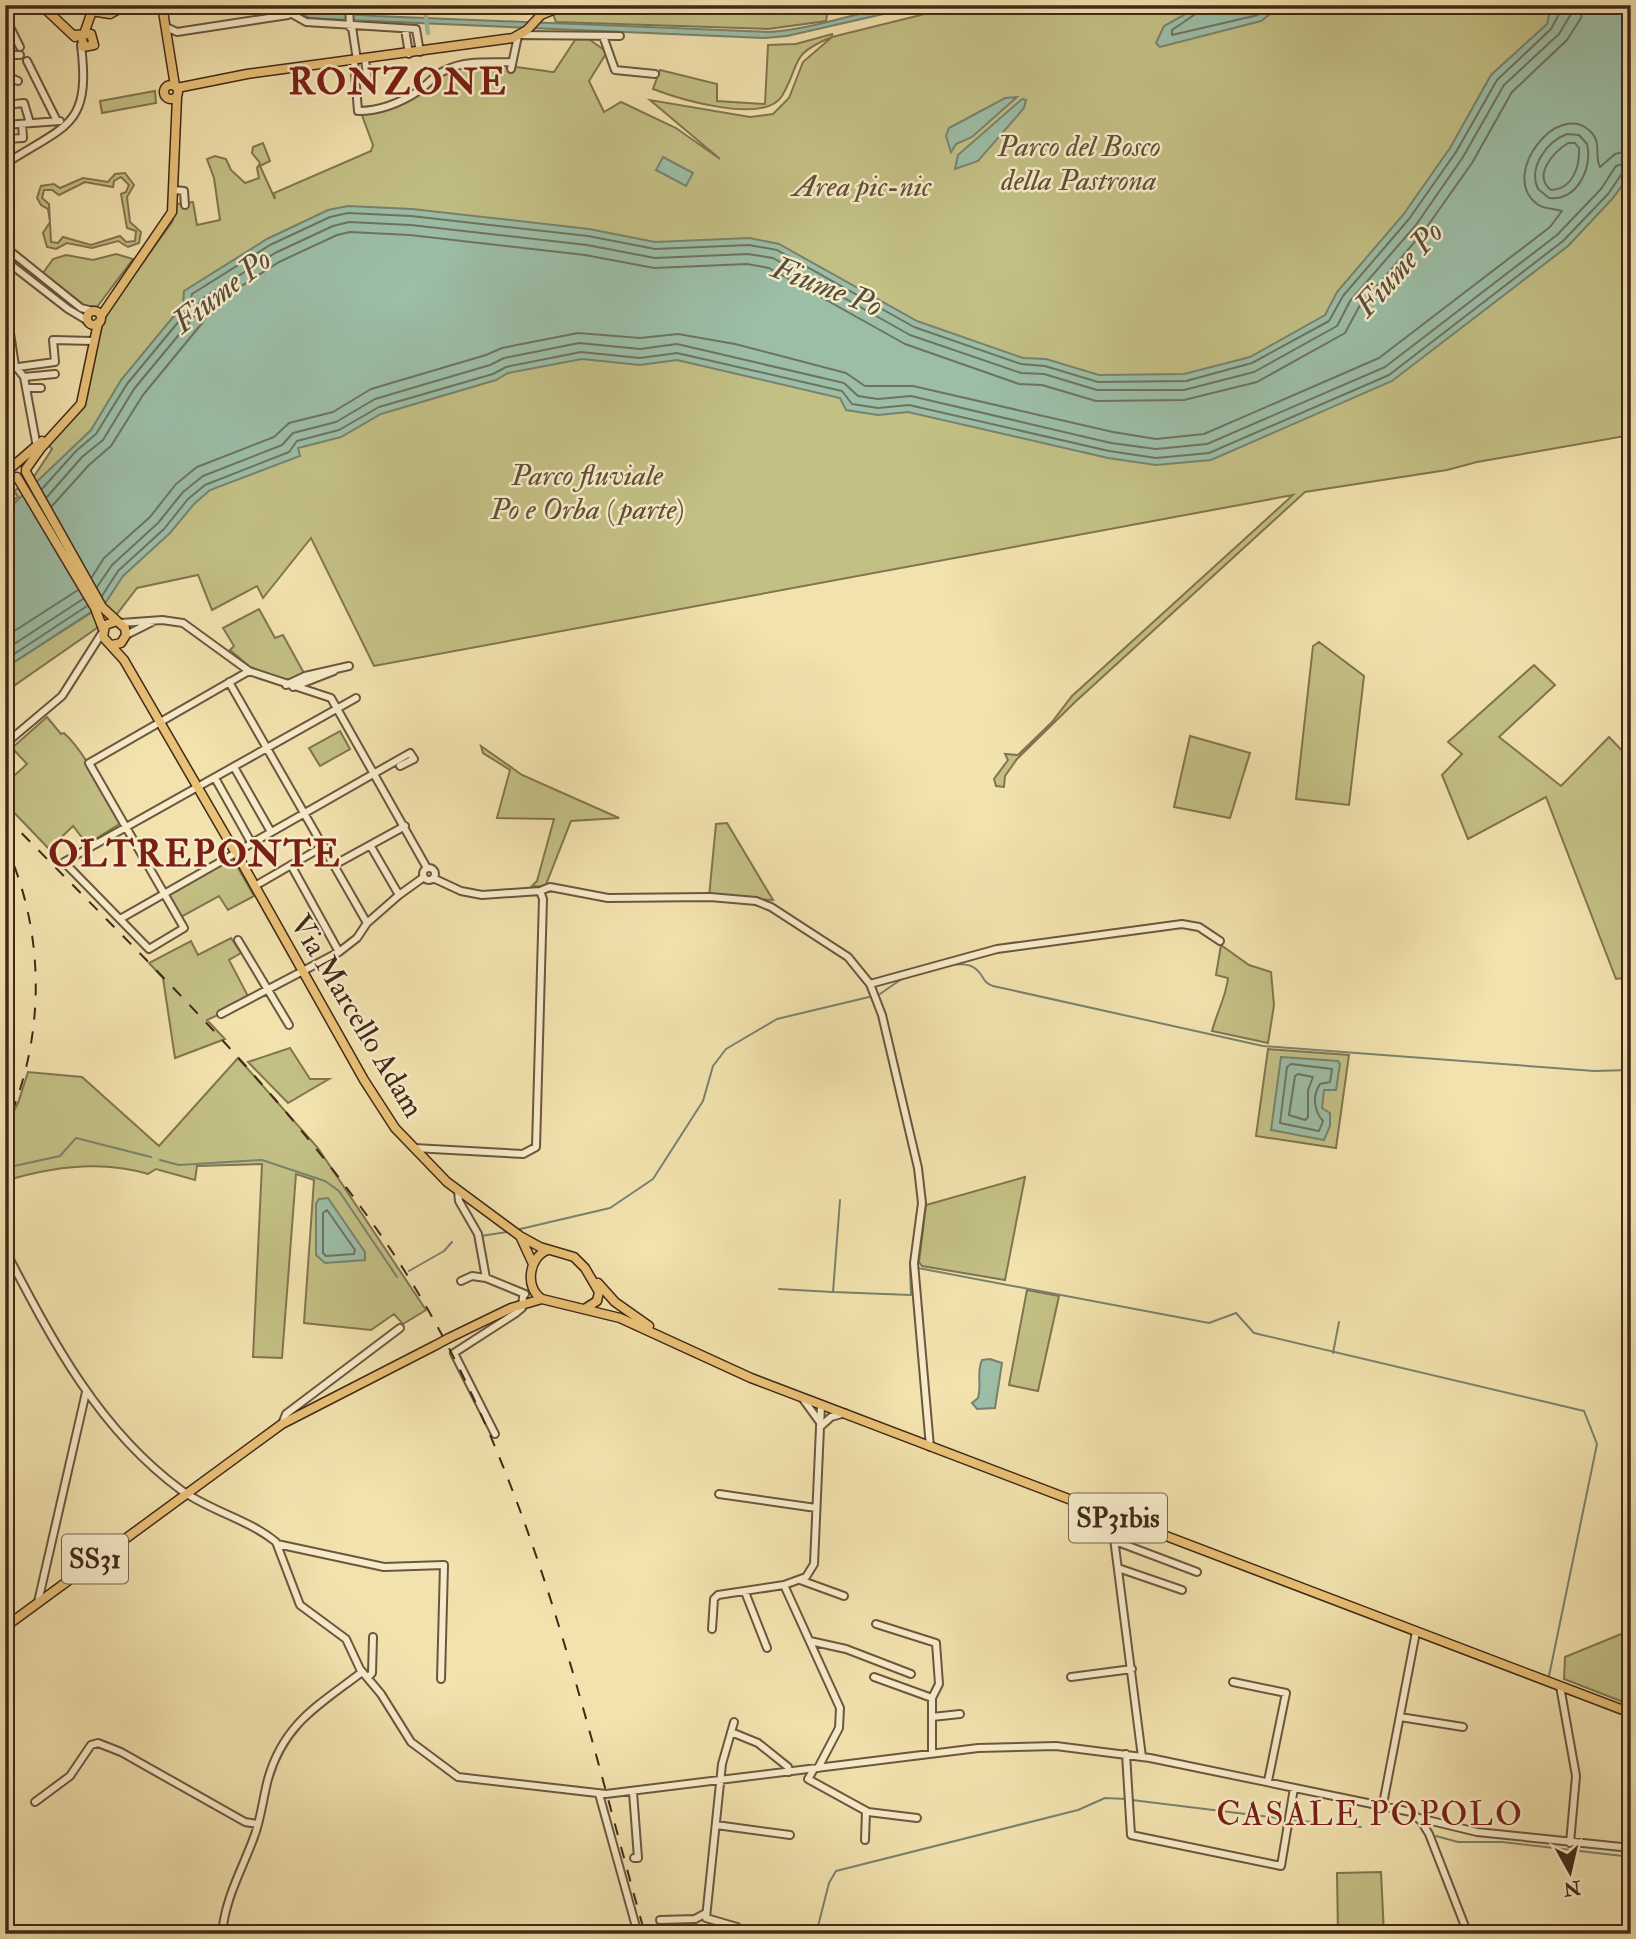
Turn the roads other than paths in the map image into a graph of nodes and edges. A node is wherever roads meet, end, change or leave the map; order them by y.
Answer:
1 (41, 5) edge
2 (126, 5) edge
3 (276, 5) edge
4 (565, 5) edge
5 (161, 6) edge
6 (349, 6) edge
7 (97, 9) edge
8 (288, 14) junction
9 (5, 17) edge
10 (350, 26) junction
11 (166, 27) junction
12 (405, 29) junction
13 (522, 34) junction
14 (603, 36) junction
15 (621, 36) dead end
16 (83, 39) junction
17 (420, 52) junction
18 (409, 54) junction
19 (5, 55) edge
20 (359, 60) junction
21 (26, 61) dead end
22 (655, 74) dead end
23 (5, 75) edge
24 (18, 81) dead end
25 (368, 82) dead end
26 (173, 91) junction
27 (5, 105) edge
28 (57, 121) junction
29 (72, 121) junction
30 (26, 123) junction
31 (5, 125) edge
32 (5, 139) edge
33 (5, 164) edge
34 (174, 190) junction
35 (185, 205) dead end
36 (5, 247) edge
37 (5, 260) edge
38 (5, 303) edge
39 (7, 316) edge
40 (91, 316) junction
41 (94, 340) junction
42 (10, 369) edge
43 (55, 374) dead end
44 (24, 377) junction
45 (27, 388) junction
46 (41, 388) dead end
47 (56, 432) junction
48 (36, 442) dead end
49 (17, 475) edge
50 (156, 620) junction
51 (116, 621) junction
52 (102, 628) junction
53 (125, 637) junction
54 (109, 644) junction
55 (93, 649) junction
56 (124, 660) junction
57 (347, 667) dead end
58 (249, 671) junction
59 (229, 682) junction
60 (290, 686) junction
61 (356, 698) dead end
62 (339, 709) junction
63 (161, 722) junction
64 (5, 744) edge
65 (267, 748) junction
66 (400, 766) dead end
67 (234, 767) junction
68 (374, 773) junction
69 (215, 778) junction
70 (198, 788) junction
71 (305, 813) junction
72 (405, 826) junction
73 (128, 828) junction
74 (271, 832) junction
75 (252, 844) junction
76 (370, 845) junction
77 (324, 846) junction
78 (237, 852) junction
79 (291, 865) junction
80 (334, 865) junction
81 (427, 868) junction
82 (424, 877) junction
83 (433, 878) junction
84 (255, 886) junction
85 (540, 891) junction
86 (165, 893) junction
87 (398, 895) junction
88 (120, 919) junction
89 (367, 923) junction
90 (238, 940) dead end
91 (1220, 941) dead end
92 (339, 952) junction
93 (302, 972) junction
94 (870, 984) junction
95 (268, 990) junction
96 (221, 1014) dead end
97 (289, 1025) dead end
98 (415, 1152) junction
99 (458, 1191) junction
100 (516, 1233) junction
101 (5, 1250) edge
102 (548, 1250) junction
103 (533, 1267) junction
104 (486, 1278) junction
105 (531, 1279) junction
106 (594, 1280) junction
107 (461, 1281) dead end
108 (524, 1298) junction
109 (542, 1299) junction
110 (583, 1309) junction
111 (400, 1328) dead end
112 (663, 1336) junction
113 (86, 1391) junction
114 (802, 1398) junction
115 (821, 1405) junction
116 (845, 1413) junction
117 (282, 1424) junction
118 (820, 1425) junction
119 (495, 1434) dead end
120 (930, 1447) junction
121 (185, 1493) junction
122 (719, 1494) dead end
123 (816, 1508) junction
124 (1111, 1515) junction
125 (1115, 1541) junction
126 (277, 1544) junction
127 (1118, 1568) junction
128 (1197, 1572) dead end
129 (800, 1580) junction
130 (784, 1585) junction
131 (1182, 1590) dead end
132 (745, 1592) junction
133 (844, 1596) dead end
134 (38, 1602) junction
135 (876, 1624) dead end
136 (5, 1627) edge
137 (712, 1629) dead end
138 (1416, 1632) junction
139 (373, 1637) dead end
140 (810, 1641) junction
141 (767, 1648) dead end
142 (1132, 1669) junction
143 (362, 1672) junction
144 (911, 1674) dead end
145 (874, 1677) dead end
146 (1071, 1677) dead end
147 (368, 1678) junction
148 (441, 1679) dead end
149 (1233, 1682) dead end
150 (1560, 1686) junction
151 (932, 1698) junction
152 (1631, 1713) edge
153 (960, 1714) dead end
154 (932, 1717) junction
155 (1400, 1717) junction
156 (734, 1722) dead end
157 (1463, 1727) dead end
158 (731, 1732) junction
159 (932, 1753) junction
160 (1126, 1754) junction
161 (1142, 1756) junction
162 (816, 1769) junction
163 (789, 1772) junction
164 (720, 1780) junction
165 (1268, 1781) junction
166 (1294, 1788) junction
167 (633, 1792) junction
168 (601, 1794) junction
169 (35, 1802) dead end
170 (1383, 1804) junction
171 (866, 1811) junction
172 (917, 1818) dead end
173 (1419, 1818) junction
174 (257, 1824) junction
175 (716, 1825) junction
176 (790, 1835) dead end
177 (865, 1840) dead end
178 (1570, 1843) junction
179 (1631, 1848) edge
180 (634, 1858) dead end
181 (706, 1913) junction
182 (660, 1920) dead end
183 (222, 1934) edge
184 (638, 1934) edge
185 (741, 1934) edge
186 (1468, 1934) edge

1 - 16 main road
2 - 7 main road
3 - 8 street
4 - 13 main road
5 - 11 main road
6 - 10 street
7 - 16 main road
8 - 10 street
8 - 11 street
9 - 19 street
10 - 12 street
10 - 20 street
11 - 26 main road
12 - 17 street
12 - 18 street
13 - 14 street
13 - 17 main road
13 - 20 street
14 - 15 street
14 - 22 street
16 - 29 street
17 - 18 main road
18 - 20 main road
20 - 25 street
20 - 26 main road
21 - 28 street
23 - 24 street
26 - 34 main road
27 - 30 street
28 - 29 street
28 - 30 street
29 - 33 street
30 - 31 street
30 - 32 street
34 - 35 street
34 - 40 main road
36 - 40 street
37 - 40 street
38 - 39 street
39 - 42 street
40 - 41 main road
41 - 42 street
41 - 47 main road
42 - 44 street
43 - 44 street
44 - 45 street
45 - 46 street
45 - 48 street
47 - 49 main road
47 - 49 main road
49 - 51 main road
49 - 52 main road, Via Marcello Adam
50 - 51 street
50 - 53 street
50 - 58 street
51 - 52 main road
51 - 53 main road
52 - 54 main road, Via Marcello Adam
52 - 55 street
53 - 54 main road
53 - 56 main road
54 - 55 street
54 - 56 main road, Via Marcello Adam
55 - 64 street
56 - 63 main road, Via Marcello Adam
57 - 60 street
58 - 59 street
58 - 60 street
59 - 63 street
59 - 65 street
60 - 62 street
61 - 62 street
62 - 65 street
62 - 68 street
63 - 70 main road, Via Marcello Adam
63 - 73 street
65 - 67 street
65 - 71 street
66 - 68 street
67 - 69 street
67 - 74 street
68 - 71 street
68 - 72 street
69 - 70 street
69 - 75 street
70 - 73 street
70 - 78 main road, Via Marcello Adam
71 - 74 street
71 - 77 street
72 - 76 street
72 - 81 street
73 - 86 street
73 - 88 street
74 - 75 street
75 - 78 street
76 - 80 street
76 - 87 street
77 - 79 street
77 - 80 street
78 - 84 main road, Via Marcello Adam
78 - 86 street
79 - 84 street
79 - 92 street
80 - 89 street
81 - 82 street
81 - 83 street
82 - 83 street
82 - 87 street
83 - 85 street
84 - 93 main road, Via Marcello Adam
85 - 94 street
85 - 98 street
86 - 88 street
86 - 88 street
87 - 89 street
89 - 92 street
90 - 95 street
91 - 94 street
92 - 93 street
93 - 95 street
93 - 98 main road, Via Marcello Adam
94 - 120 street
95 - 96 street
95 - 97 street
98 - 99 main road, Via Marcello Adam
99 - 100 main road, Via Marcello Adam
99 - 104 street
100 - 102 main road, Via Marcello Adam
100 - 103 main road
101 - 113 street
102 - 103 main road
102 - 106 main road
103 - 105 main road
104 - 107 street
104 - 108 street
105 - 108 main road, SS31
105 - 109 main road
106 - 110 main road
106 - 112 main road, SP31bis
108 - 109 main road
108 - 117 main road, SS31, bridge
108 - 119 street
109 - 110 main road
110 - 112 main road, SP31bis
111 - 117 street
112 - 114 main road, SP31bis
113 - 121 street
113 - 134 street
114 - 115 main road, SP31bis
114 - 118 street
115 - 116 main road, SP31bis
115 - 118 street
116 - 118 street
116 - 120 main road, SP31bis
117 - 121 main road, SS31
118 - 123 street
120 - 124 main road, SP31bis
121 - 126 street
121 - 134 main road, SS31
122 - 123 street
123 - 129 street
124 - 125 street
124 - 138 main road, SP31bis
125 - 127 street
125 - 128 street
126 - 143 street
126 - 148 street
127 - 131 street
127 - 142 street
129 - 130 street
129 - 133 street
130 - 132 street
130 - 140 street
132 - 137 street
132 - 141 street
134 - 136 main road, SS31
135 - 151 street
138 - 150 main road, SP31bis
138 - 155 street
139 - 147 street
140 - 144 street
140 - 162 street
142 - 146 street
142 - 161 street
143 - 147 street
143 - 174 street
145 - 151 street
147 - 168 street
149 - 165 street
150 - 152 main road, SP31bis
150 - 178 street
151 - 154 street
153 - 154 street
154 - 159 street
155 - 157 street
155 - 170 street
156 - 158 street
158 - 163 street
158 - 164 street
159 - 160 street
159 - 162 street
160 - 161 street
160 - 166 street
161 - 165 street
162 - 163 street
162 - 171 street
163 - 164 street
164 - 167 street
164 - 175 street
165 - 166 street
166 - 170 street
167 - 168 street
167 - 180 street
168 - 184 street
169 - 174 street
170 - 173 street
171 - 172 street
171 - 177 street
173 - 178 street
173 - 186 street
174 - 183 street
175 - 176 street
175 - 181 street
178 - 179 street
181 - 182 street
181 - 185 street

